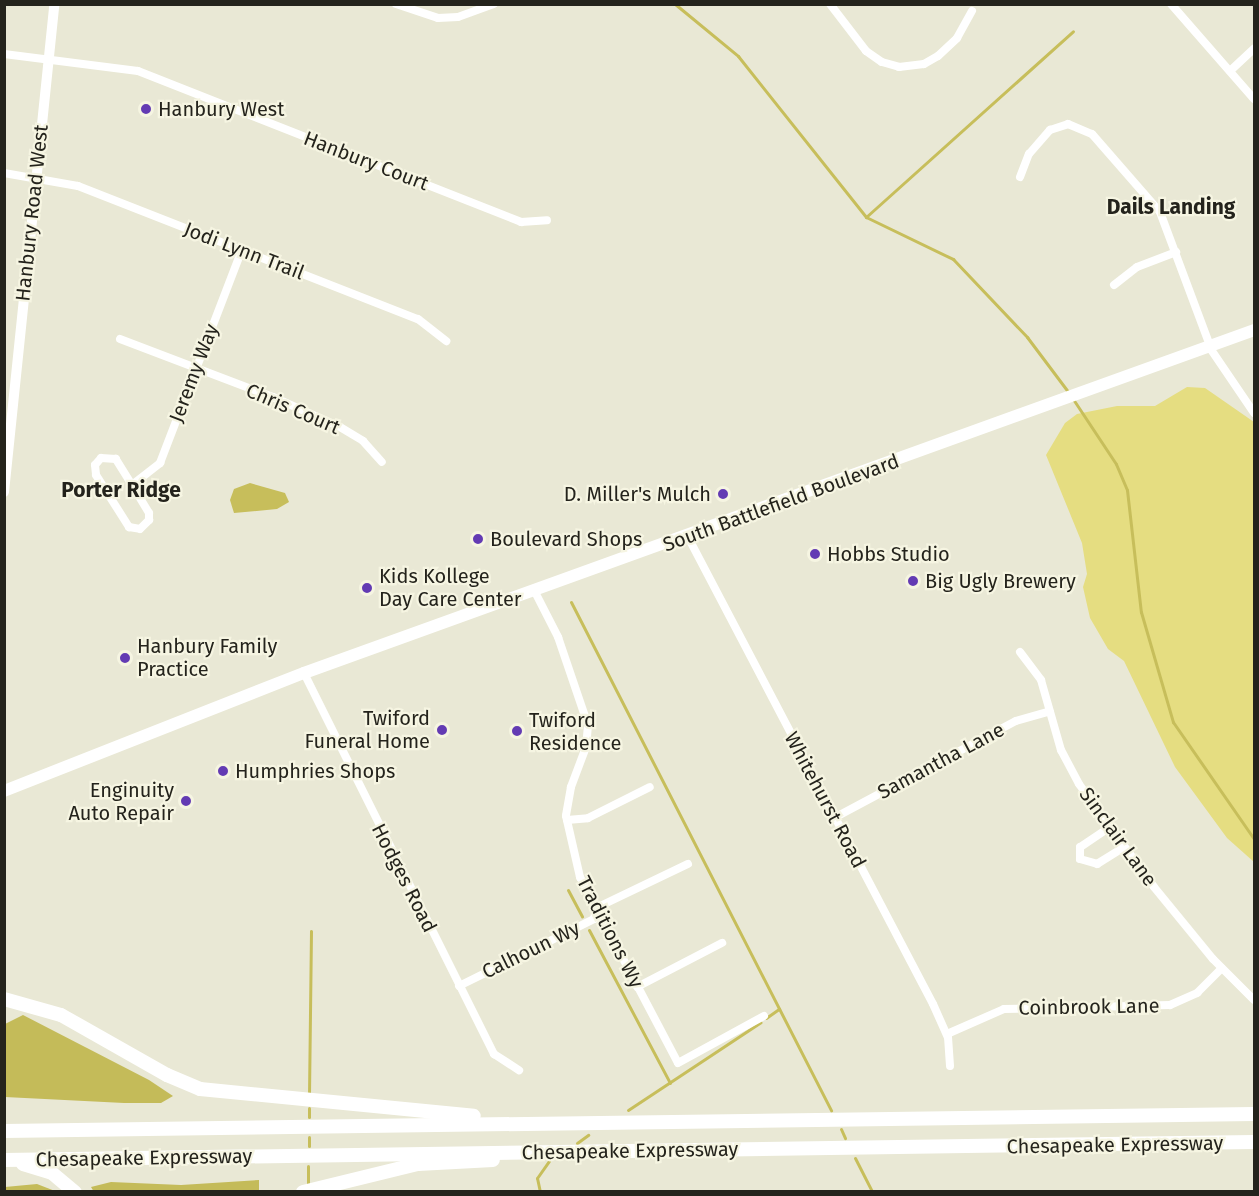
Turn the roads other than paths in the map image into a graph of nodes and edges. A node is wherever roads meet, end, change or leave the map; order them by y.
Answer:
1 (54, 4) edge
2 (396, 4) edge
3 (494, 4) edge
4 (830, 4) edge
5 (1171, 4) edge
6 (972, 11) dead end
7 (1254, 49) edge
8 (4, 54) edge
9 (48, 61) junction
10 (1230, 71) junction
11 (1254, 99) edge
12 (4, 173) edge
13 (36, 176) junction
14 (1020, 177) dead end
15 (547, 220) dead end
16 (242, 249) junction
17 (1176, 252) junction
18 (1114, 285) dead end
19 (1254, 330) edge
20 (120, 339) dead end
21 (446, 341) dead end
22 (1210, 346) junction
23 (196, 370) junction
24 (1254, 413) edge
25 (8, 428) edge
26 (382, 462) dead end
27 (132, 485) junction
28 (4, 492) edge
29 (688, 537) junction
30 (535, 592) junction
31 (1020, 652) dead end
32 (304, 673) junction
33 (1050, 711) junction
34 (650, 787) dead end
35 (4, 791) edge
36 (834, 818) junction
37 (567, 820) junction
38 (1110, 827) junction
39 (1124, 847) junction
40 (688, 864) dead end
41 (596, 909) junction
42 (722, 943) dead end
43 (1222, 968) junction
44 (459, 986) junction
45 (638, 987) junction
46 (4, 999) edge
47 (1254, 1000) edge
48 (764, 1016) dead end
49 (947, 1034) junction
50 (950, 1066) dead end
51 (519, 1070) dead end
52 (1254, 1114) edge
53 (590, 1123) junction
54 (4, 1131) edge
55 (1254, 1142) edge
56 (544, 1152) junction
57 (7, 1160) edge
58 (75, 1191) edge
59 (303, 1191) edge

1 - 9 main road, Hanbury Road West
2 - 3 street
4 - 6 street
5 - 10 street
7 - 10 street
8 - 9 street, Hanbury Court
9 - 13 main road, Hanbury Road West
9 - 15 street, Hanbury Court
10 - 11 street
12 - 13 street, Jodi Lynn Trail
13 - 16 street, Jodi Lynn Trail
13 - 25 main road, Hanbury Road West
14 - 17 street
16 - 21 street, Jodi Lynn Trail
16 - 23 street, Jeremy Way
17 - 18 street
17 - 22 street
19 - 22 main road, South Battlefield Boulevard
20 - 23 street, Chris Court
22 - 24 street
22 - 29 main road, South Battlefield Boulevard
23 - 26 street, Chris Court
23 - 27 street, Jeremy Way
25 - 28 main road, Hanbury Road West
27 - 27 street
29 - 30 main road, South Battlefield Boulevard
29 - 36 street, Whitehurst Road
30 - 32 main road, South Battlefield Boulevard
30 - 37 street, Traditions Wy
31 - 33 street, Sinclair Lane
32 - 35 main road, South Battlefield Boulevard
32 - 44 street, Hodges Road
33 - 36 street, Samantha Lane
33 - 38 street, Sinclair Lane
34 - 37 street
36 - 49 street, Whitehurst Road
37 - 41 street, Traditions Wy
38 - 39 street, Sinclair Lane
38 - 39 street
39 - 43 street, Sinclair Lane
40 - 41 street
41 - 44 street, Calhoun Wy
41 - 45 street, Traditions Wy
42 - 45 street
43 - 47 street, Sinclair Lane
43 - 49 street, Coinbrook Lane
44 - 51 street, Hodges Road
45 - 48 street, Traditions Wy
46 - 53 highway
49 - 50 street, Whitehurst Road
52 - 53 highway, Chesapeake Expressway
53 - 54 highway, Chesapeake Expressway
55 - 56 highway, Chesapeake Expressway
56 - 57 highway, Chesapeake Expressway
56 - 59 highway
57 - 58 highway

